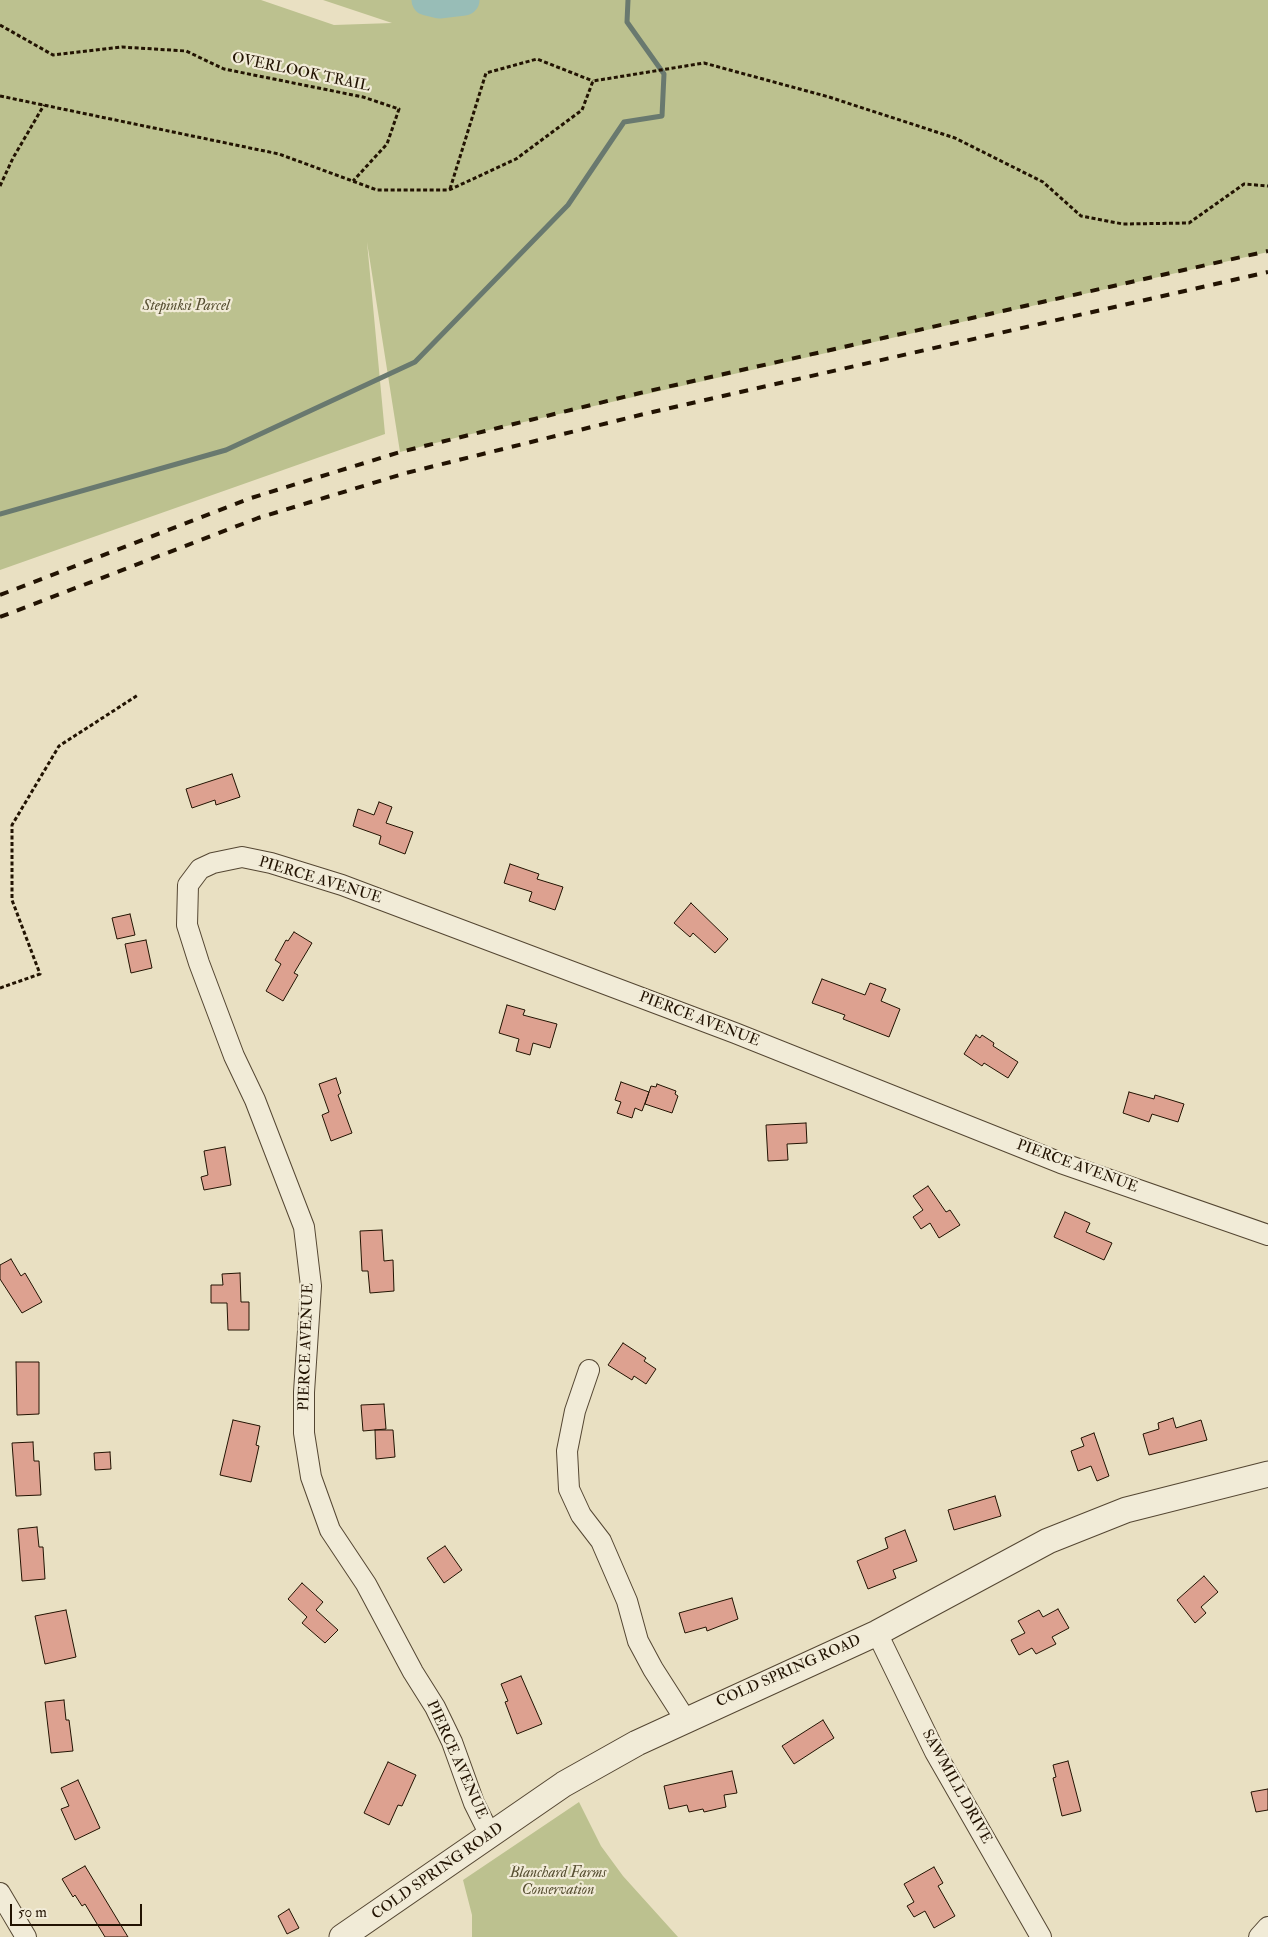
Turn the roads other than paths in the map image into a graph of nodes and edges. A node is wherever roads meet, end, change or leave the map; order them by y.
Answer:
1 (1268, 1235) edge
2 (590, 1370) dead end
3 (1268, 1474) edge
4 (876, 1633) junction
5 (685, 1719) junction
6 (490, 1835) junction
7 (0, 1893) edge
8 (1268, 1927) edge
9 (26, 1937) edge
10 (342, 1937) edge
11 (1041, 1937) edge
12 (1259, 1937) edge

1 - 6 street, PIERCE AVENUE
2 - 5 street
3 - 4 street, COLD SPRING ROAD
4 - 5 street, COLD SPRING ROAD
4 - 11 street, SAWMILL DRIVE
5 - 6 street, COLD SPRING ROAD
6 - 10 street, COLD SPRING ROAD
7 - 9 street
8 - 12 street

